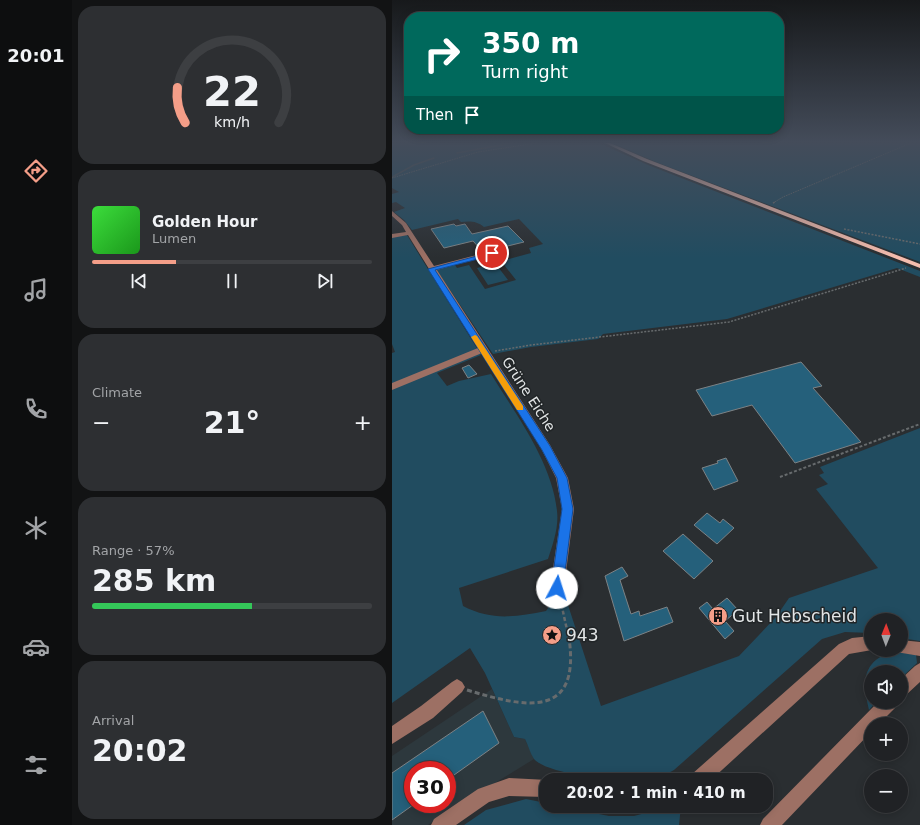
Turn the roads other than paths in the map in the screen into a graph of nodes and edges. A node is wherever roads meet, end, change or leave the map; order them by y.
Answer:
1 (701, 182) edge
2 (392, 213) edge
3 (410, 233) junction
4 (392, 236) edge
5 (492, 253) dead end
6 (920, 266) edge
7 (432, 269) junction
8 (484, 352) junction
9 (392, 387) edge
10 (557, 588) road end
11 (864, 644) edge
12 (908, 648) edge
13 (920, 649) edge
14 (920, 670) edge
15 (908, 683) edge
16 (457, 687) road end
17 (882, 709) edge
18 (392, 736) edge
19 (706, 773) edge
20 (539, 788) edge
21 (440, 825) edge
22 (769, 825) edge

1 - 6 main road
2 - 3 street, Grüne Eiche
3 - 4 street
3 - 7 street, Grüne Eiche
5 - 7 street
7 - 8 street, Grüne Eiche
8 - 9 street
8 - 10 street, Grüne Eiche
11 - 19 street
12 - 13 street
14 - 15 street
16 - 18 street
17 - 22 street
20 - 21 street

